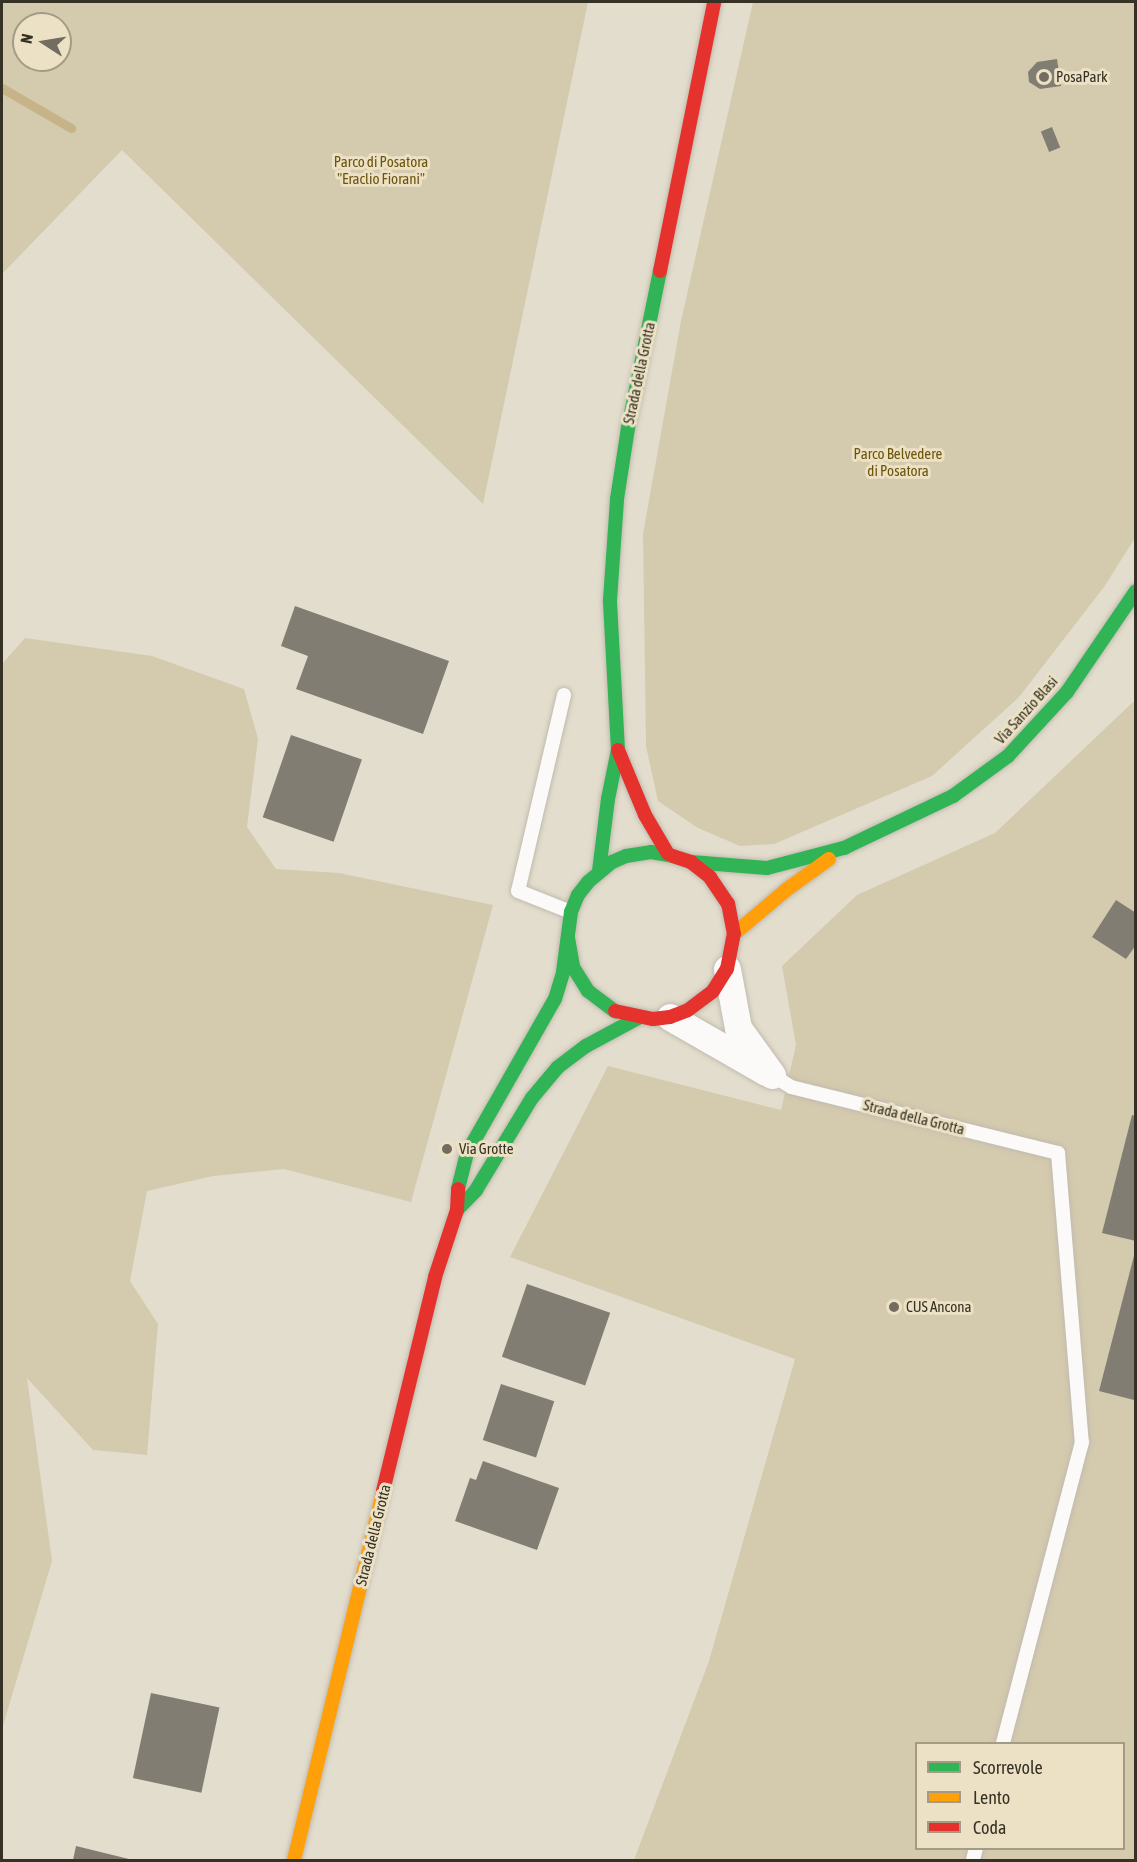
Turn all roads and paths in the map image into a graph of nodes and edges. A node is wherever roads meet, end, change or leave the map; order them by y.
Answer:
1 (714, 2) edge
2 (1136, 591) edge
3 (564, 696) dead end
4 (618, 750) junction
5 (844, 848) junction
6 (668, 854) junction
7 (691, 862) junction
8 (600, 871) junction
9 (571, 912) junction
10 (734, 934) junction
11 (567, 938) junction
12 (727, 969) junction
13 (670, 1017) junction
14 (638, 1018) junction
15 (772, 1075) junction
16 (457, 1210) junction
17 (1003, 1742) edge
18 (294, 1860) edge

1 - 4 street, Strada della Grotta
2 - 5 street, Via Sanzio Blasi
3 - 9 lane
4 - 6 street, Strada della Grotta
4 - 8 street, Strada della Grotta
5 - 7 street, Via Sanzio Blasi
5 - 10 street, Via Sanzio Blasi
6 - 7 street, Strada della Grotta
6 - 8 street, Strada della Grotta
7 - 10 street, Strada della Grotta
8 - 9 street, Strada della Grotta
9 - 11 street, Strada della Grotta
10 - 12 street, Strada della Grotta
11 - 14 street, Strada della Grotta
11 - 16 street, Strada della Grotta
12 - 13 street, Strada della Grotta
12 - 15 street, Strada della Grotta
13 - 14 street, Strada della Grotta
13 - 15 street, Strada della Grotta
14 - 16 street, Strada della Grotta
15 - 17 lane, Strada della Grotta
16 - 18 street, Strada della Grotta

